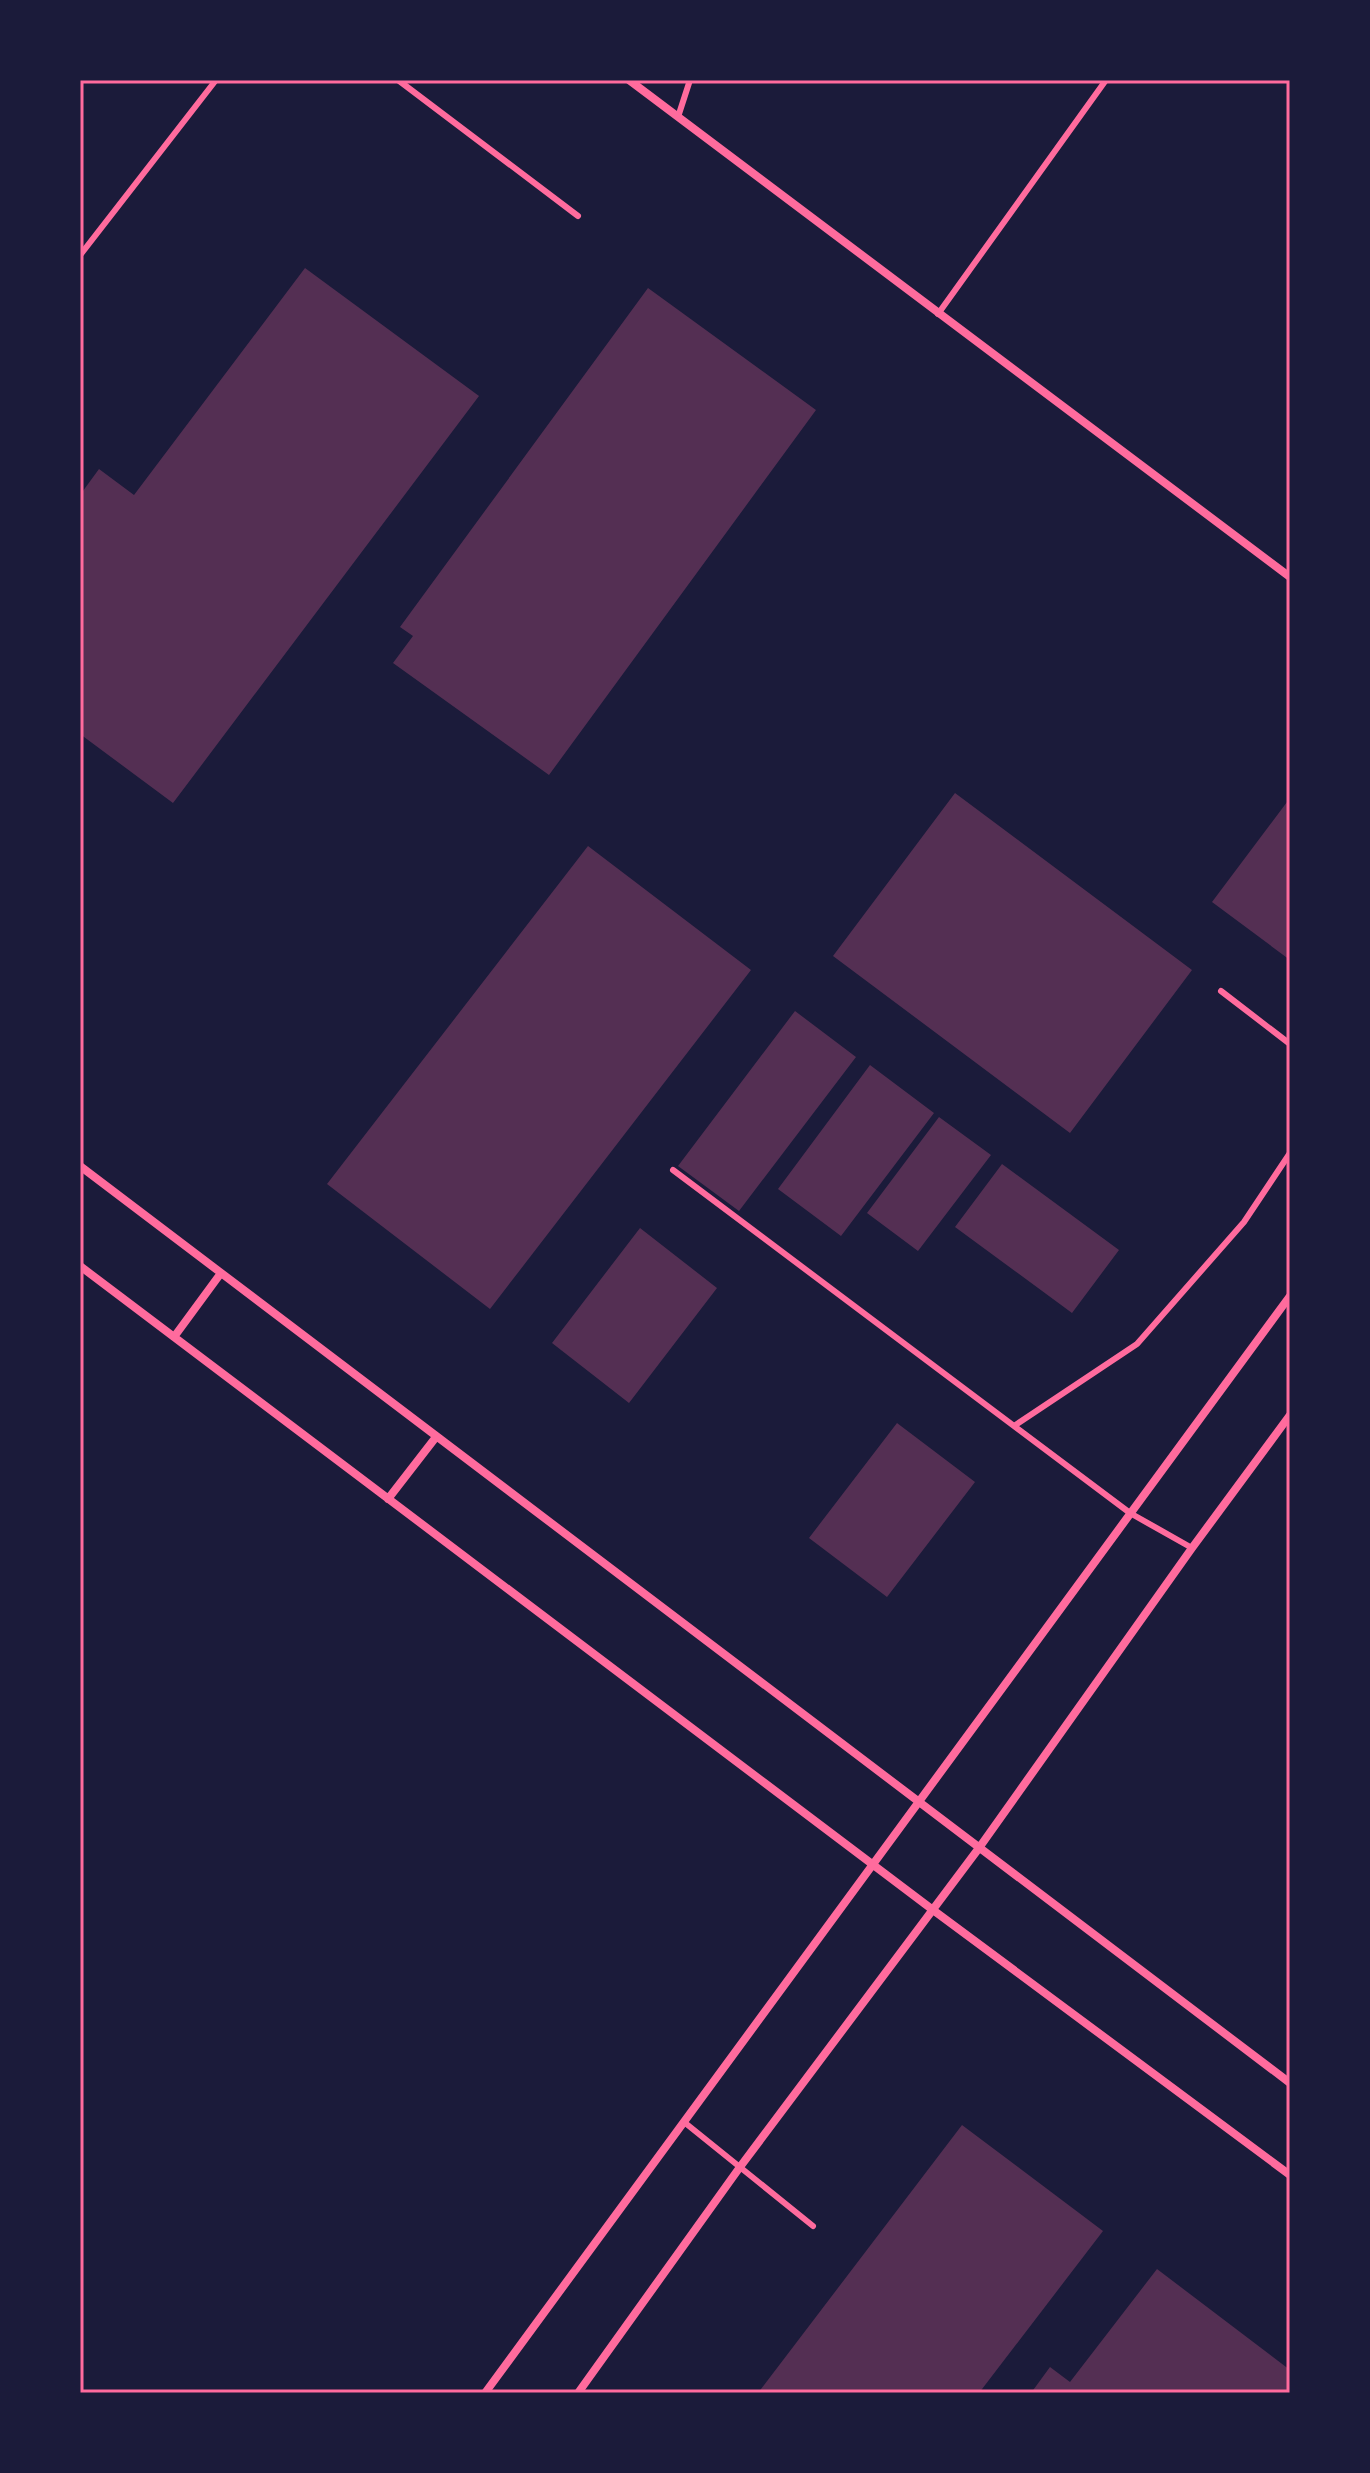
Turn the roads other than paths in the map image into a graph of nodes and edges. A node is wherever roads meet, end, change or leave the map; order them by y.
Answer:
1 (216, 80) edge
2 (398, 80) edge
3 (629, 80) edge
4 (690, 80) edge
5 (1106, 80) edge
6 (678, 117) junction
7 (578, 216) dead end
8 (81, 254) edge
9 (938, 314) junction
10 (1290, 577) edge
11 (1221, 991) dead end
12 (1290, 1044) edge
13 (1290, 1153) edge
14 (80, 1166) edge
15 (673, 1170) dead end
16 (80, 1266) edge
17 (221, 1273) junction
18 (1290, 1296) edge
19 (174, 1337) junction
20 (1290, 1415) edge
21 (1014, 1426) junction
22 (436, 1437) junction
23 (388, 1499) junction
24 (1130, 1513) junction
25 (1192, 1548) junction
26 (919, 1802) junction
27 (979, 1848) junction
28 (873, 1865) junction
29 (933, 1910) junction
30 (1290, 2083) edge
31 (684, 2122) junction
32 (740, 2167) junction
33 (1290, 2175) edge
34 (813, 2226) dead end
35 (485, 2393) edge
36 (578, 2393) edge

1 - 8 lane
2 - 7 lane
3 - 6 street
4 - 6 lane
5 - 9 lane
6 - 9 street
9 - 10 street
11 - 12 lane
13 - 21 lane
14 - 17 street
15 - 21 lane
16 - 19 street
17 - 19 street
17 - 22 street
18 - 24 street
19 - 23 street
20 - 25 street
21 - 24 lane
22 - 23 street
22 - 26 street
23 - 28 street
24 - 25 lane
24 - 26 street
25 - 27 street
26 - 27 street
26 - 28 street
27 - 29 street
27 - 30 street
28 - 29 street
28 - 31 street
29 - 32 street
29 - 33 street
31 - 32 lane
31 - 35 street
32 - 34 lane
32 - 36 street

